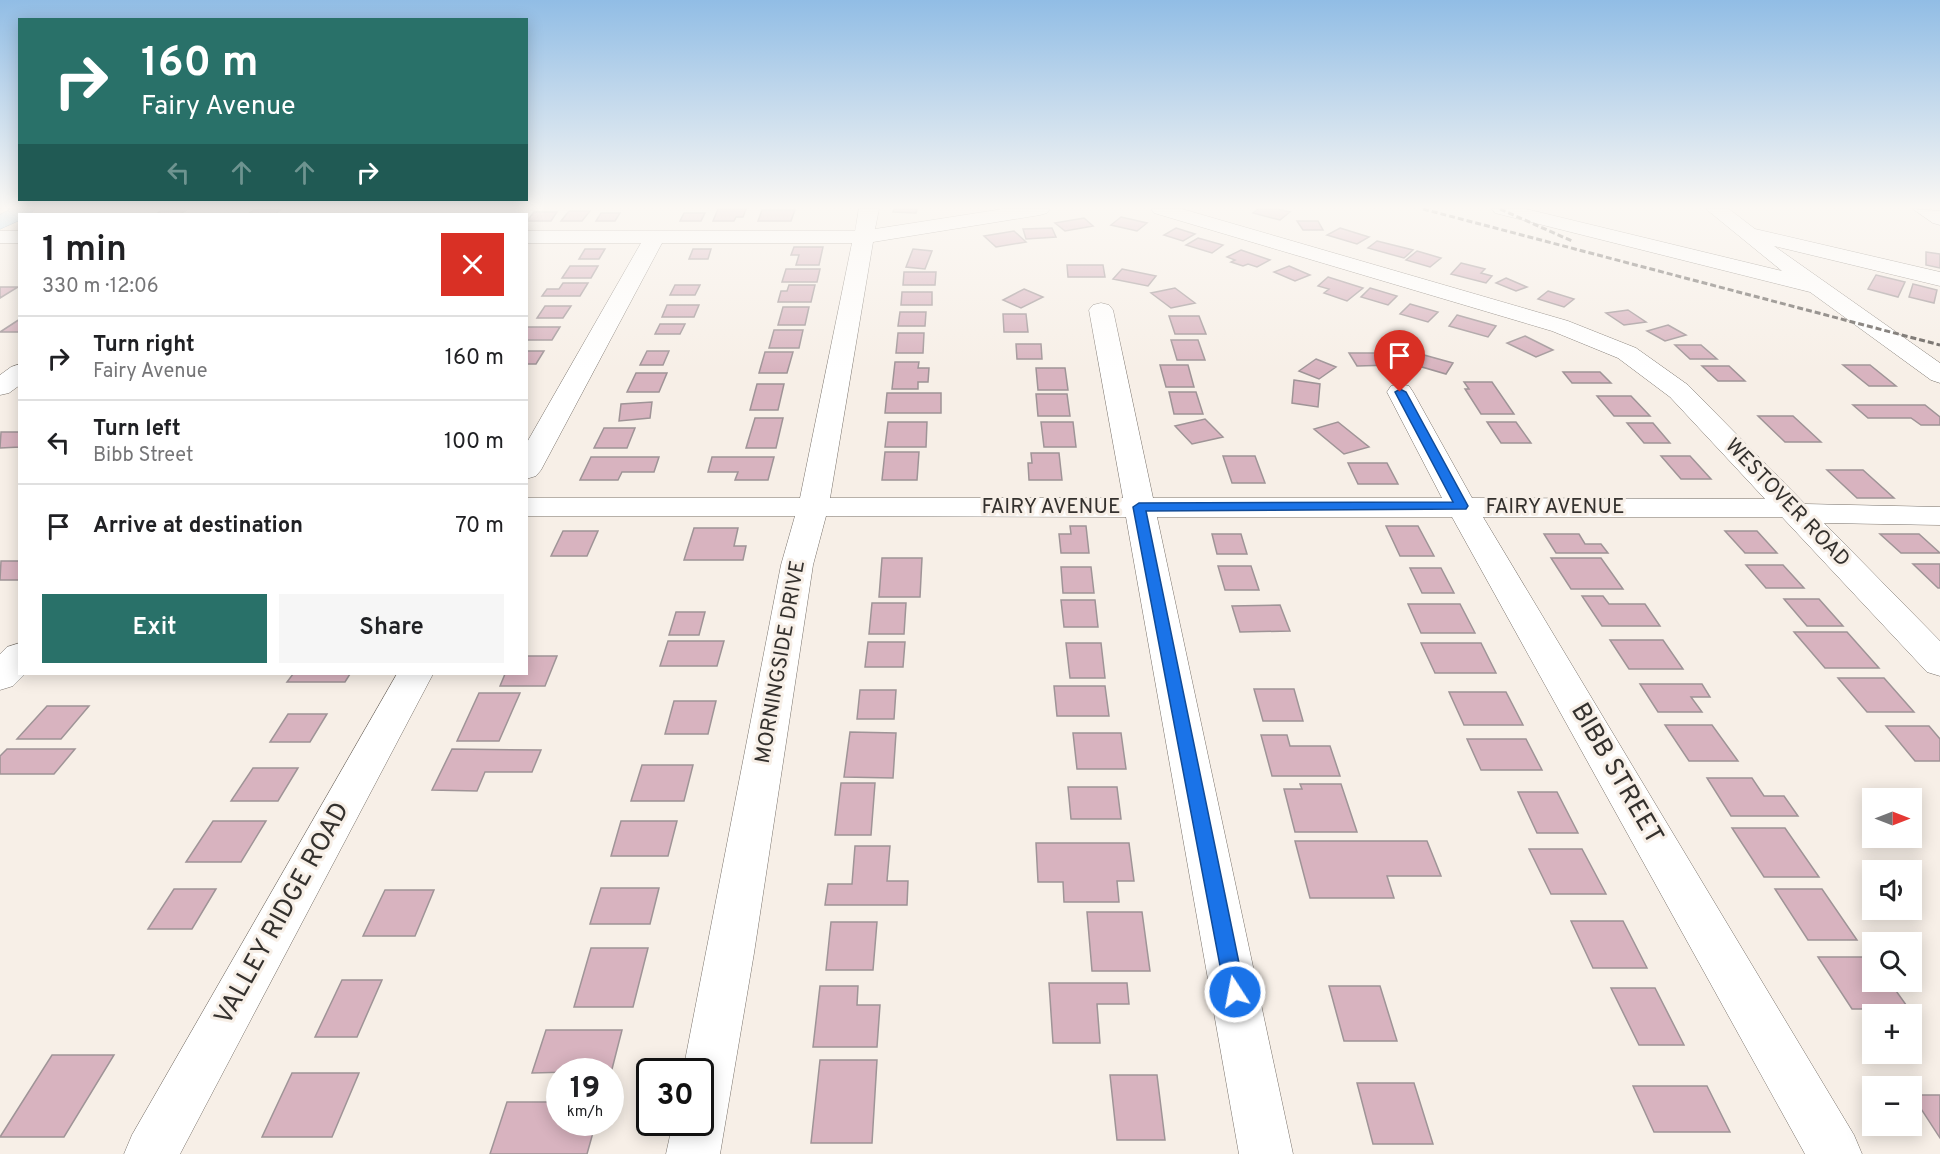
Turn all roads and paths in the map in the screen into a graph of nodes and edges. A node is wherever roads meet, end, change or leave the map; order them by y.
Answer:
1 (641, 263) edge
2 (859, 263) edge
3 (1345, 263) edge
4 (1720, 263) edge
5 (1784, 263) edge
6 (1873, 263) edge
7 (1940, 279) edge
8 (1818, 287) junction
9 (1101, 310) dead end
10 (18, 374) edge
11 (1940, 375) edge
12 (0, 387) edge
13 (1400, 392) dead end
14 (528, 466) edge
15 (1461, 506) junction
16 (528, 507) edge
17 (1139, 507) junction
18 (813, 508) junction
19 (1794, 510) junction
20 (1940, 516) edge
21 (18, 658) edge
22 (1940, 663) edge
23 (414, 675) edge
24 (0, 677) edge
25 (711, 1058) edge
26 (696, 1136) edge
27 (151, 1154) edge
28 (693, 1154) edge
29 (1266, 1154) edge
30 (1835, 1154) edge

1 - 14 street
2 - 18 street, MORNINGSIDE DRIVE
3 - 19 street, WESTOVER ROAD
4 - 8 street
5 - 8 street
6 - 7 street
8 - 11 street
9 - 17 street
10 - 12 street
13 - 15 street, BIBB STREET
15 - 17 street, FAIRY AVENUE
15 - 19 street, FAIRY AVENUE
15 - 30 street, BIBB STREET
16 - 18 street, FAIRY AVENUE
17 - 18 street, FAIRY AVENUE
17 - 29 street
18 - 25 street, MORNINGSIDE DRIVE
19 - 20 street, FAIRY AVENUE
19 - 22 street, WESTOVER ROAD
21 - 24 street
23 - 27 street, VALLEY RIDGE ROAD
26 - 28 street

